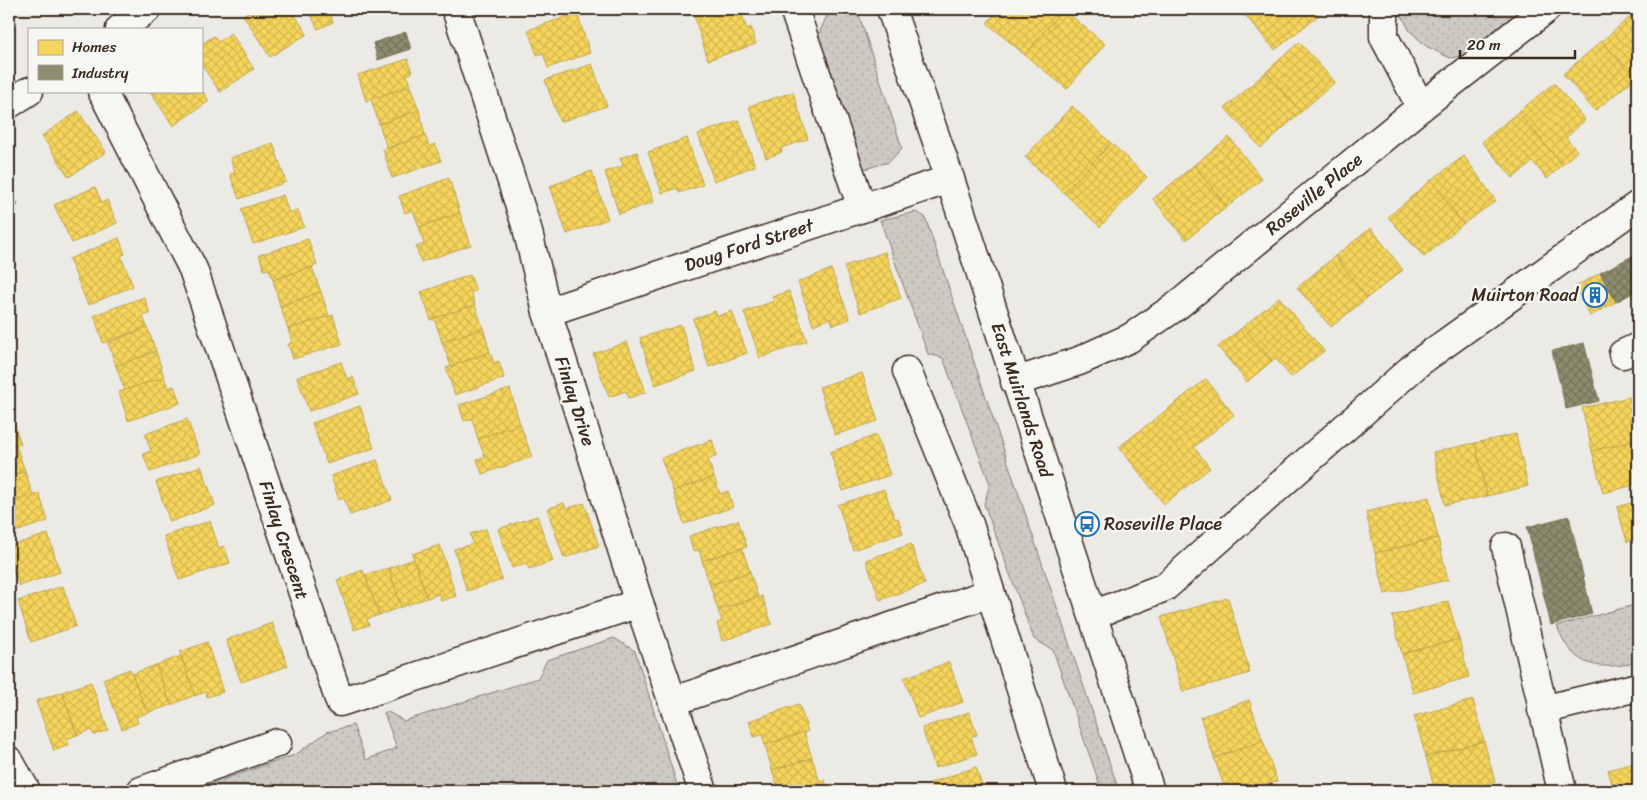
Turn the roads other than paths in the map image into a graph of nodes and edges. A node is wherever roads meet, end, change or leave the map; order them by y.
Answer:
1 (147, 9) edge
2 (456, 9) edge
3 (794, 9) edge
4 (891, 9) edge
5 (1384, 9) edge
6 (1546, 9) edge
7 (121, 28) edge
8 (28, 92) edge
9 (103, 92) edge
10 (9, 104) edge
11 (1421, 107) junction
12 (950, 179) junction
13 (1638, 205) edge
14 (862, 208) junction
15 (547, 312) junction
16 (907, 371) dead end
17 (1015, 382) junction
18 (1506, 547) dead end
19 (990, 593) junction
20 (639, 602) junction
21 (1093, 615) junction
22 (1638, 687) edge
23 (674, 701) junction
24 (1542, 710) junction
25 (276, 743) dead end
26 (9, 761) edge
27 (26, 791) edge
28 (141, 791) edge
29 (704, 791) edge
30 (1053, 791) edge
31 (1150, 791) edge
32 (1562, 791) edge

1 - 7 street
2 - 15 street, Finlay Drive
3 - 14 street
4 - 12 street, East Muirlands Road
5 - 11 street
6 - 11 street, Roseville Place
8 - 10 street
9 - 20 street, Finlay Crescent
11 - 17 street, Roseville Place
12 - 14 street, Doug Ford Street
12 - 17 street, East Muirlands Road
13 - 21 street
14 - 15 street, Doug Ford Street
15 - 20 street, Finlay Drive
16 - 19 street
17 - 21 street, East Muirlands Road
18 - 24 street
19 - 23 street
19 - 30 street
20 - 23 street, Finlay Drive
21 - 31 street, East Muirlands Road
22 - 24 street
23 - 29 street, Finlay Drive
24 - 32 street
25 - 28 street
26 - 27 street

